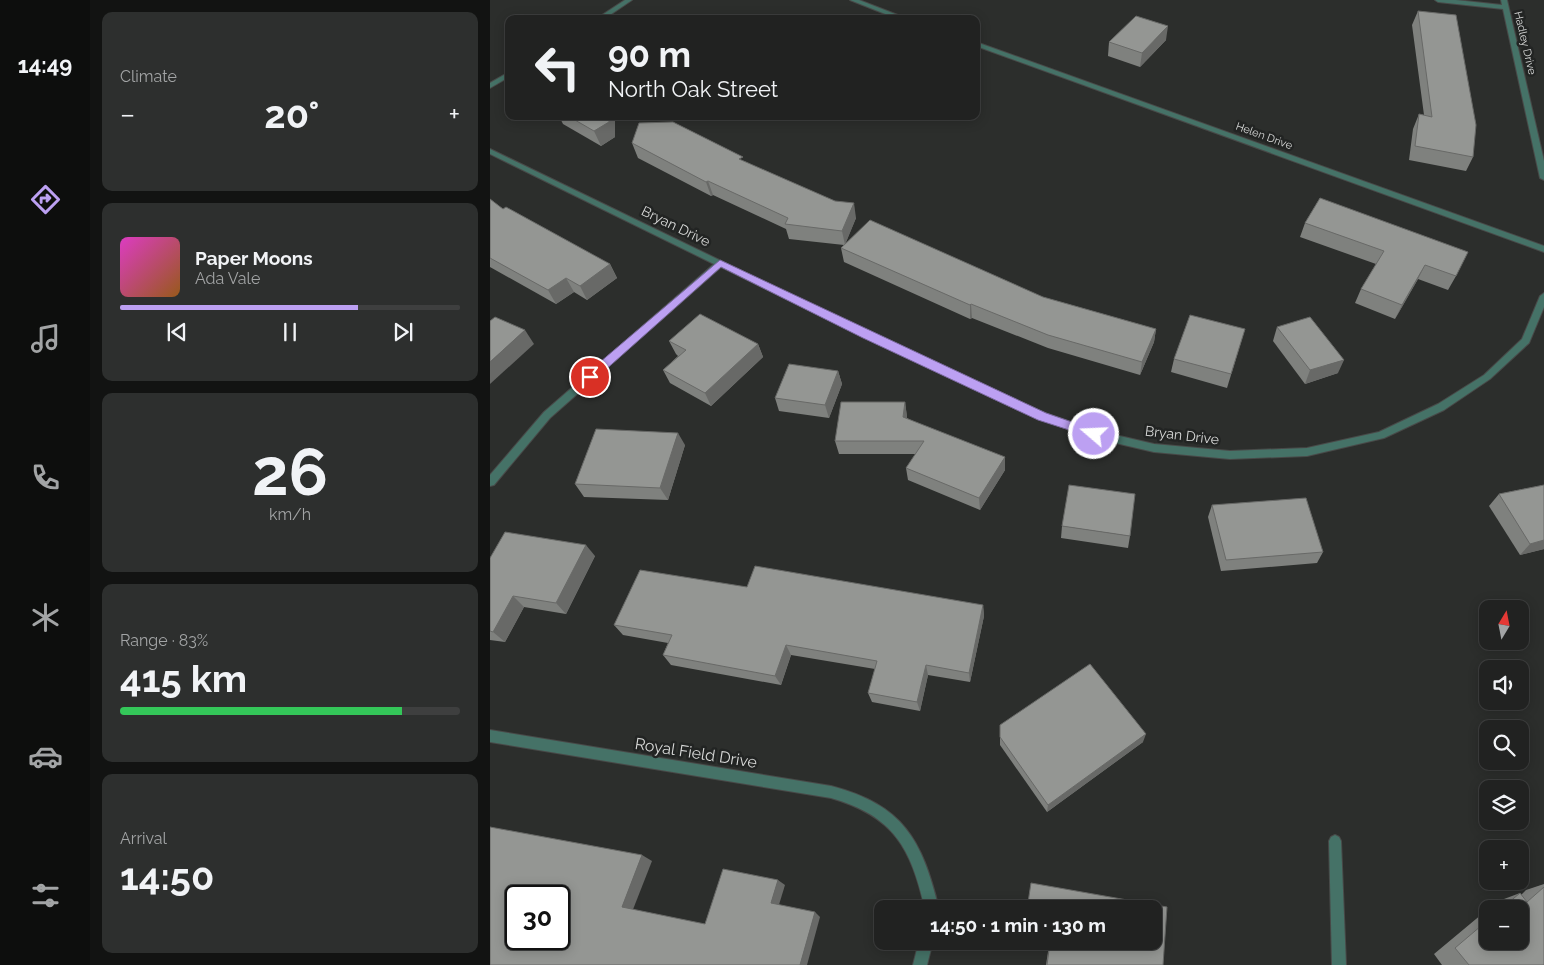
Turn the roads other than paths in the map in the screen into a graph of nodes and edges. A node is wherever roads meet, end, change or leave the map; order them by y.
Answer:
1 (629, 0) edge
2 (853, 0) edge
3 (1438, 0) edge
4 (1505, 4) edge
5 (605, 15) edge
6 (894, 15) edge
7 (980, 45) edge
8 (505, 77) edge
9 (490, 86) edge
10 (490, 150) edge
11 (1544, 178) edge
12 (1544, 249) edge
13 (720, 263) junction
14 (1544, 296) edge
15 (490, 482) edge
16 (490, 736) edge
17 (1335, 840) dead end
18 (930, 900) edge
19 (924, 950) edge
20 (920, 965) edge
21 (1339, 965) edge

1 - 5 street
2 - 6 street
3 - 4 street
4 - 11 street, Hadley Drive
7 - 12 street, Helen Drive
8 - 9 street
10 - 13 street, Bryan Drive
13 - 14 street, Bryan Drive
13 - 15 street
16 - 18 street, Royal Field Drive
17 - 21 street
19 - 20 street

